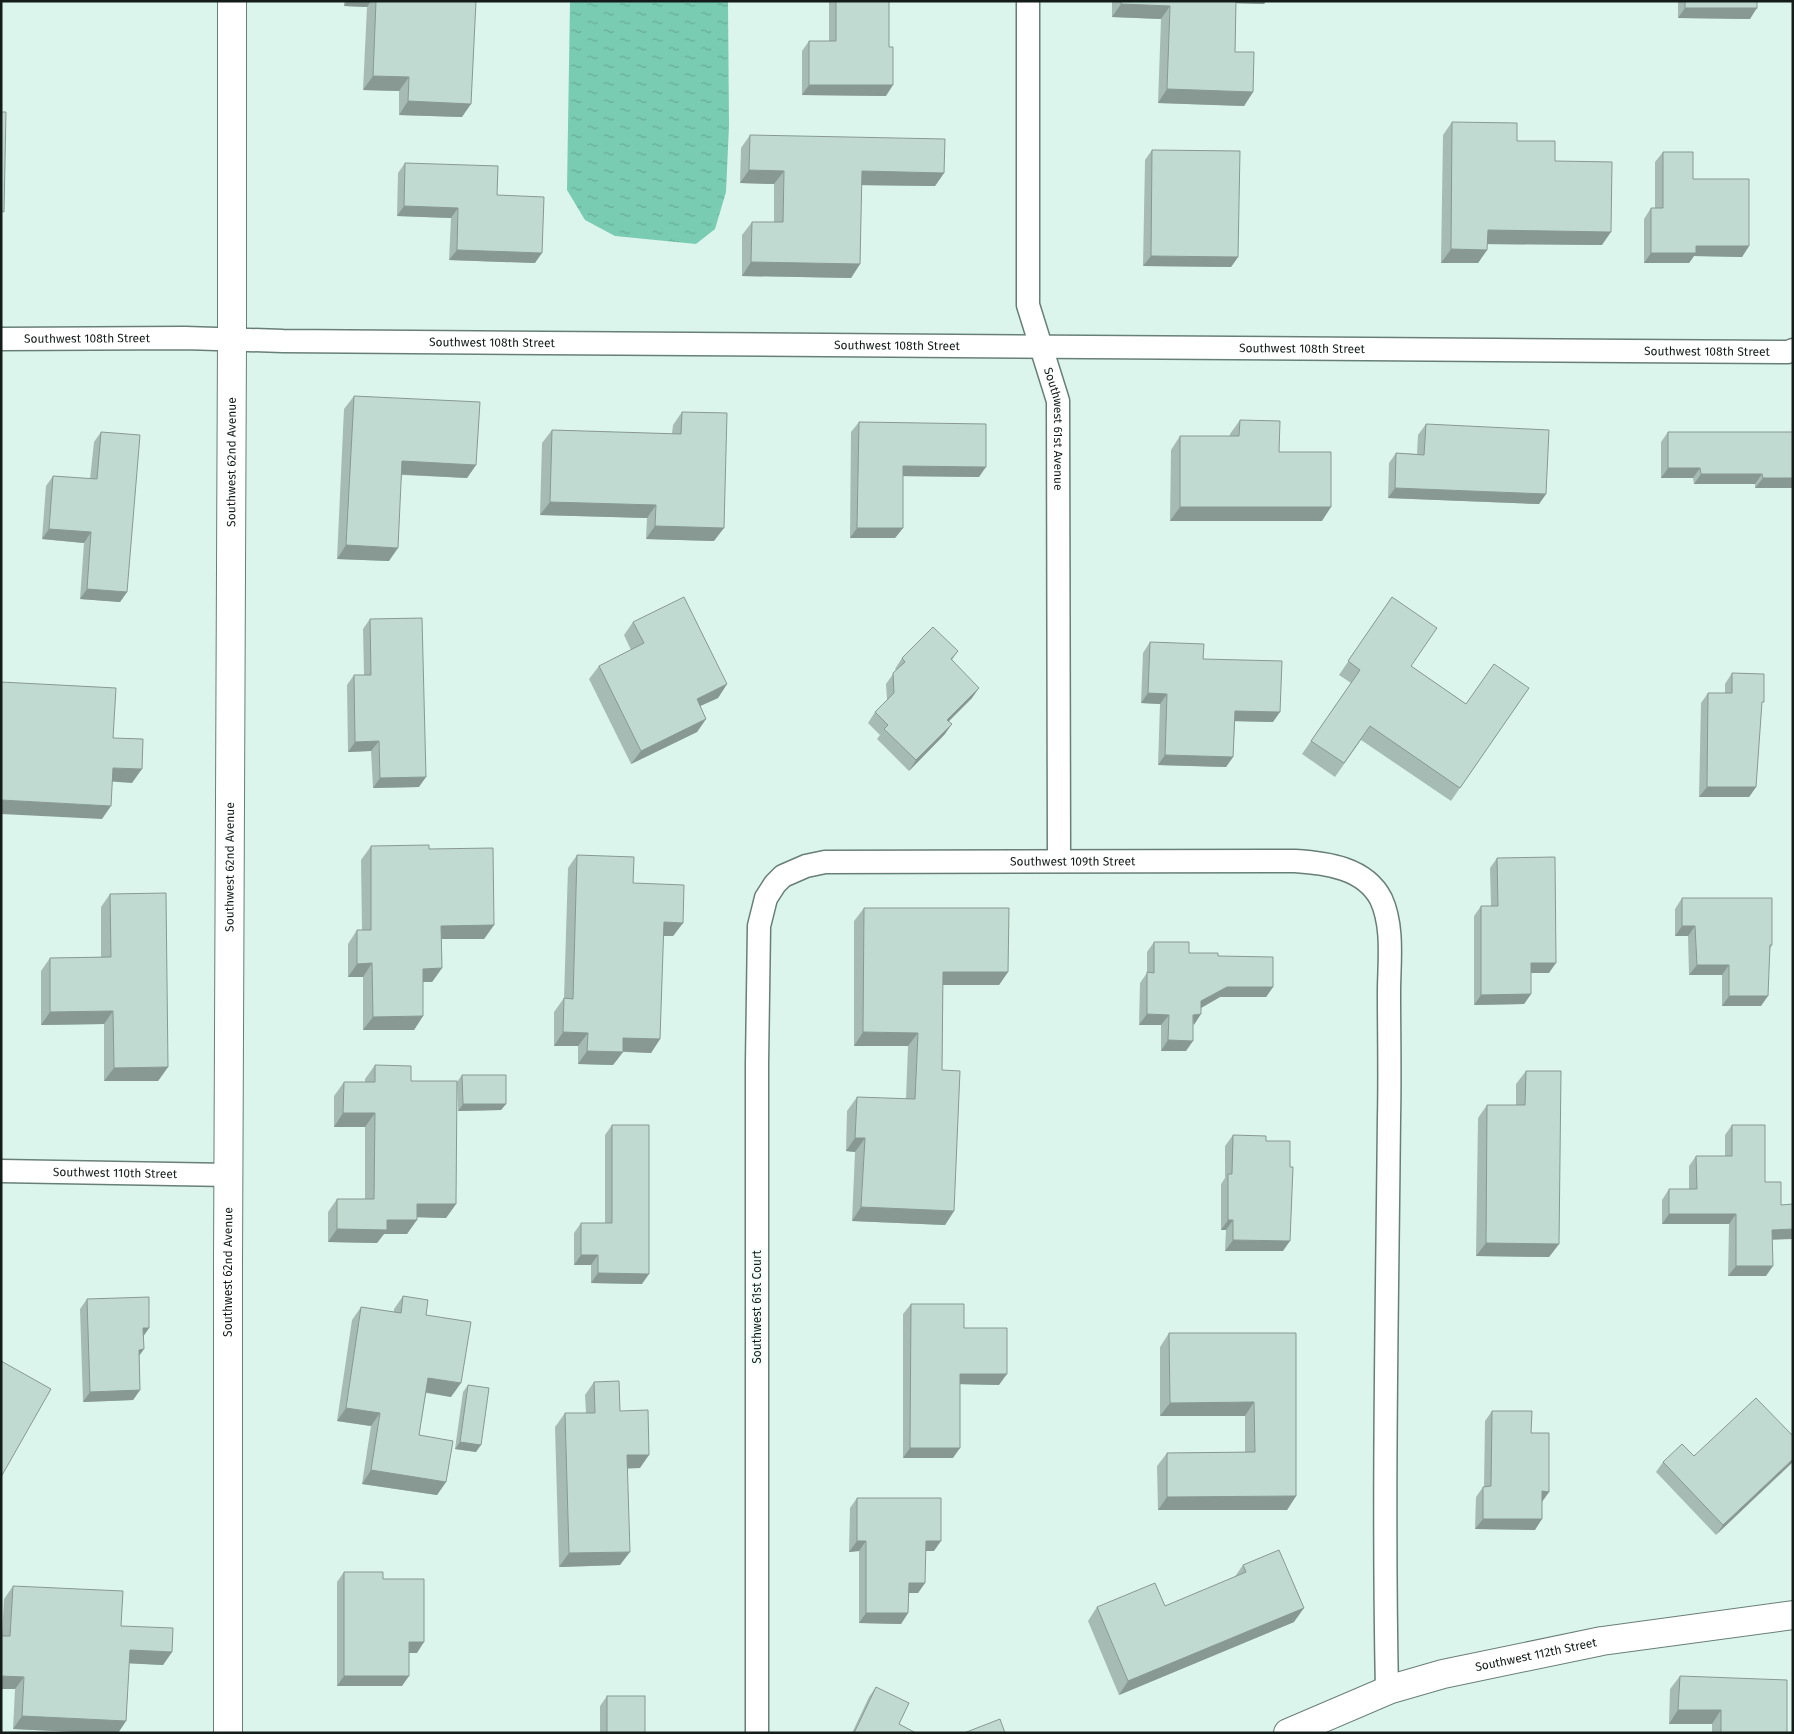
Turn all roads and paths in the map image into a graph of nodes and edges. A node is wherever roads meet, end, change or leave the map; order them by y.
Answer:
1 (232, 1) edge
2 (1028, 1) edge
3 (1, 339) edge
4 (232, 339) junction
5 (1041, 346) junction
6 (1793, 350) edge
7 (1058, 860) junction
8 (775, 884) joint
9 (1, 1171) edge
10 (229, 1175) junction
11 (1793, 1614) edge
12 (1387, 1691) junction
13 (1330, 1724) edge
14 (228, 1733) edge
15 (757, 1733) edge
16 (1288, 1733) edge

1 - 4 street, Southwest 62nd Avenue
2 - 5 street, Southwest 61st Avenue
3 - 4 street, Southwest 108th Street
4 - 5 street, Southwest 108th Street
4 - 10 street, Southwest 62nd Avenue
5 - 6 street, Southwest 108th Street
5 - 7 street, Southwest 61st Avenue
7 - 8 street, Southwest 109th Street
7 - 12 street, Southwest 109th Street
8 - 15 street, Southwest 61st Court
9 - 10 street, Southwest 110th Street
10 - 14 street, Southwest 62nd Avenue
11 - 12 street, Southwest 112th Street
12 - 13 street, Southwest 112th Street
13 - 16 street, Southwest 112th Street

